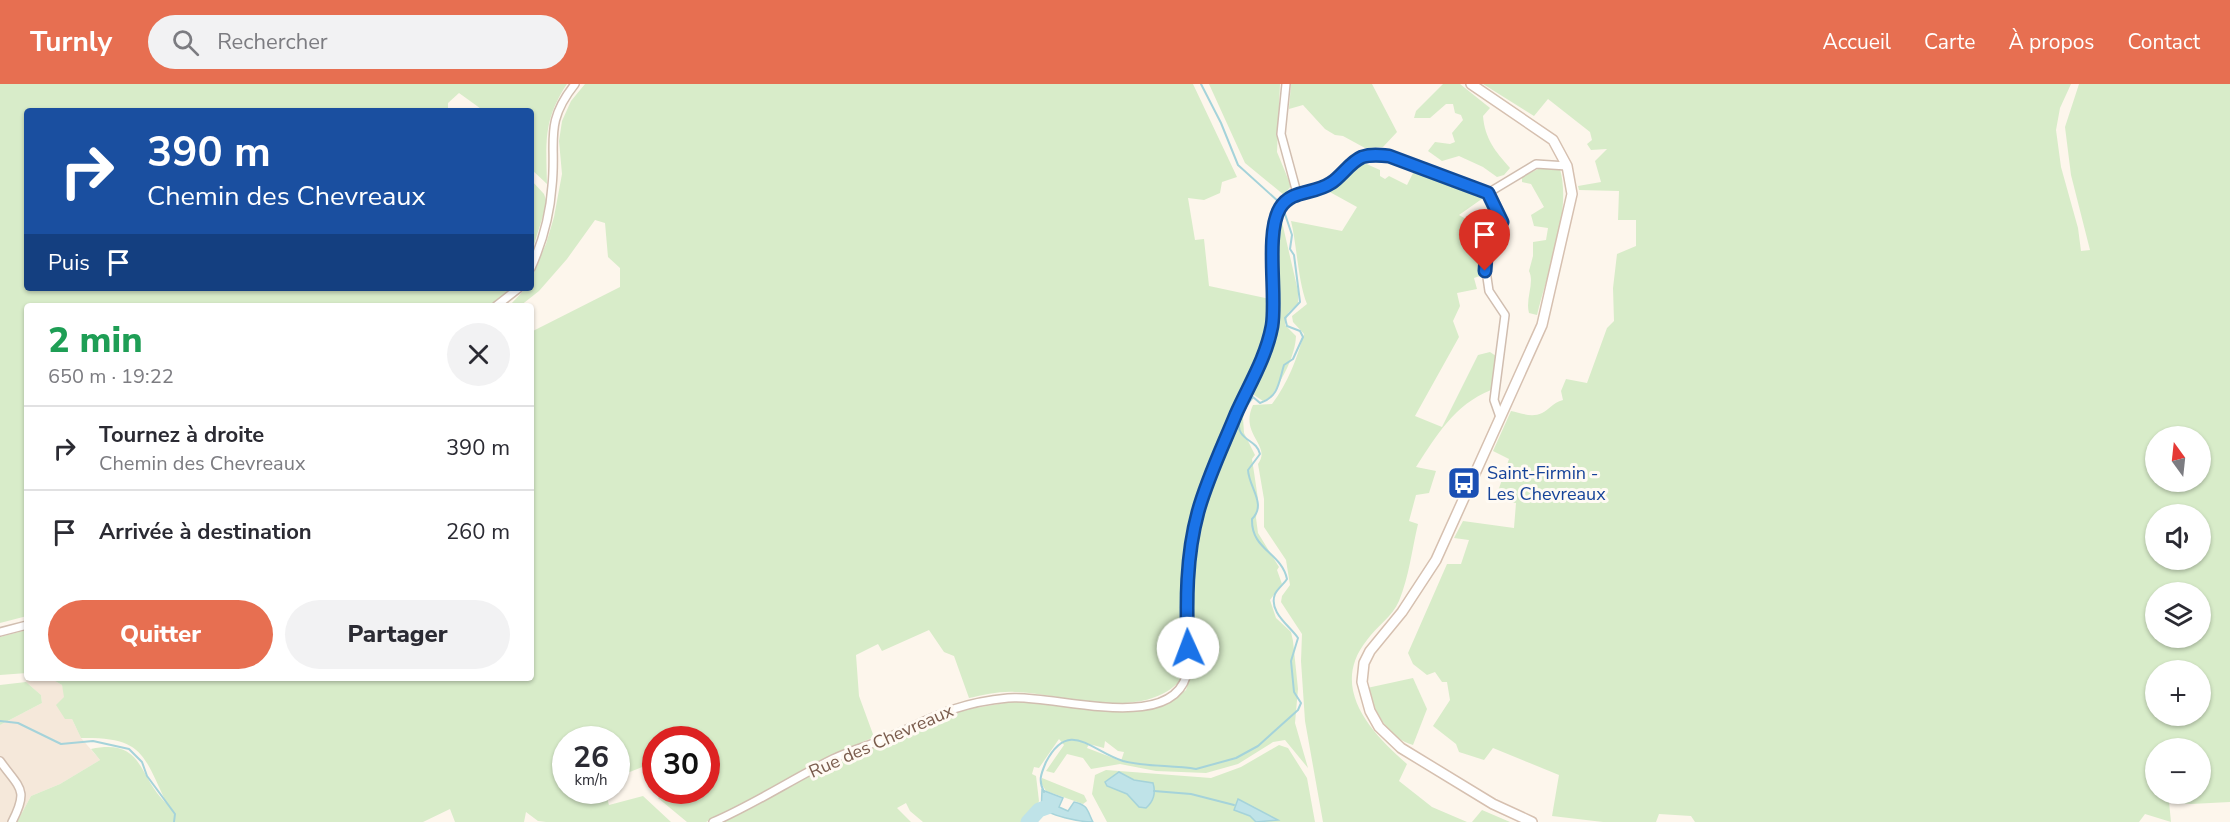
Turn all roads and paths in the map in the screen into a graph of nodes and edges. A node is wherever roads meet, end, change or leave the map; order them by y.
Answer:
1 (575, 84) edge
2 (1286, 84) edge
3 (1471, 84) edge
4 (1567, 166) junction
5 (1297, 193) junction
6 (1488, 193) junction
7 (534, 260) edge
8 (515, 291) edge
9 (500, 303) edge
10 (1500, 417) junction
11 (24, 626) edge
12 (0, 632) edge
13 (0, 761) edge
14 (12, 822) edge
15 (713, 822) edge
16 (1532, 822) edge

1 - 7 street
2 - 5 street
3 - 4 main road
4 - 6 street
4 - 10 main road
5 - 6 street
5 - 15 street, Rue des Chevreaux
6 - 10 street
8 - 9 street
10 - 16 main road
11 - 12 street
13 - 14 street

